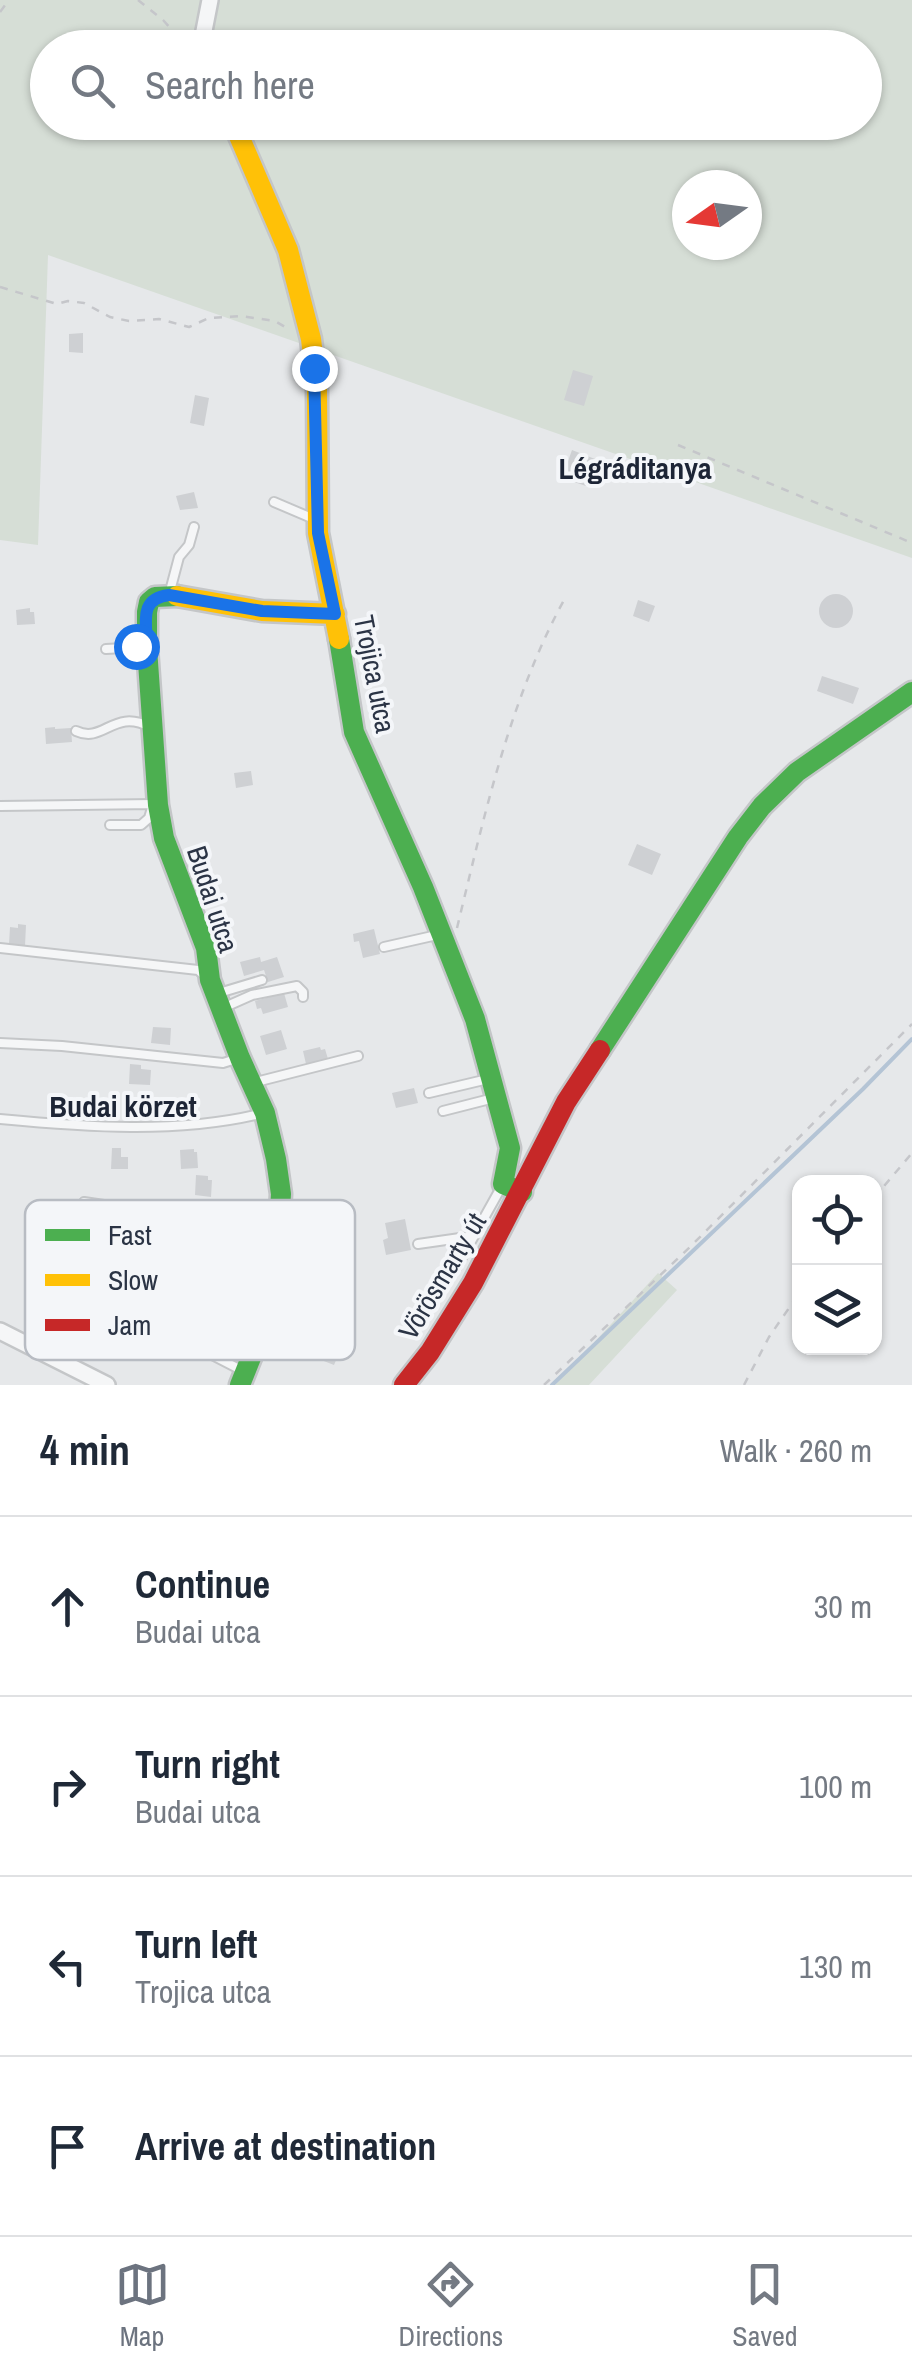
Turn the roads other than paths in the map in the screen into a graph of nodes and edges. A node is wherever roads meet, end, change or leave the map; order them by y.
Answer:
1 (210, 0) edge
2 (204, 30) edge
3 (240, 140) edge
4 (274, 502) dead end
5 (318, 522) junction
6 (194, 527) dead end
7 (169, 595) junction
8 (335, 614) junction
9 (147, 648) junction
10 (106, 649) dead end
11 (912, 692) edge
12 (154, 729) junction
13 (76, 730) dead end
14 (156, 804) junction
15 (0, 806) edge
16 (110, 825) dead end
17 (444, 940) junction
18 (384, 947) dead end
19 (0, 948) edge
20 (262, 980) dead end
21 (215, 994) junction
22 (303, 997) dead end
23 (0, 1043) edge
24 (358, 1056) dead end
25 (240, 1058) junction
26 (252, 1084) junction
27 (496, 1087) junction
28 (429, 1093) dead end
29 (444, 1110) dead end
30 (265, 1112) junction
31 (0, 1120) edge
32 (512, 1188) junction
33 (281, 1200) edge
34 (474, 1236) junction
35 (418, 1244) dead end
36 (455, 1270) dead end
37 (0, 1331) edge
38 (25, 1344) edge
39 (57, 1360) edge
40 (107, 1385) edge
41 (404, 1385) edge

1 - 2 street
3 - 5 street, Trojica utca
4 - 5 lane
5 - 8 street, Trojica utca
6 - 7 lane
7 - 8 street
7 - 9 street, Budai utca
8 - 17 street, Trojica utca
9 - 10 lane
9 - 12 street, Budai utca
11 - 32 street, Vörösmarty út
12 - 13 lane
12 - 14 street, Budai utca
14 - 15 lane
14 - 16 lane
14 - 21 street, Budai utca
17 - 18 lane
17 - 27 street, Trojica utca
19 - 21 lane
20 - 21 lane
21 - 22 lane
21 - 25 street, Budai utca
23 - 25 lane
24 - 26 lane
25 - 26 street, Budai utca
26 - 30 street, Budai utca
27 - 28 lane
27 - 29 lane
27 - 32 street, Trojica utca
30 - 31 lane
30 - 33 street, Budai utca
32 - 34 lane, Trojica utca
32 - 41 street, Vörösmarty út
34 - 35 lane
34 - 36 lane, Trojica utca
37 - 38 street
39 - 40 street

